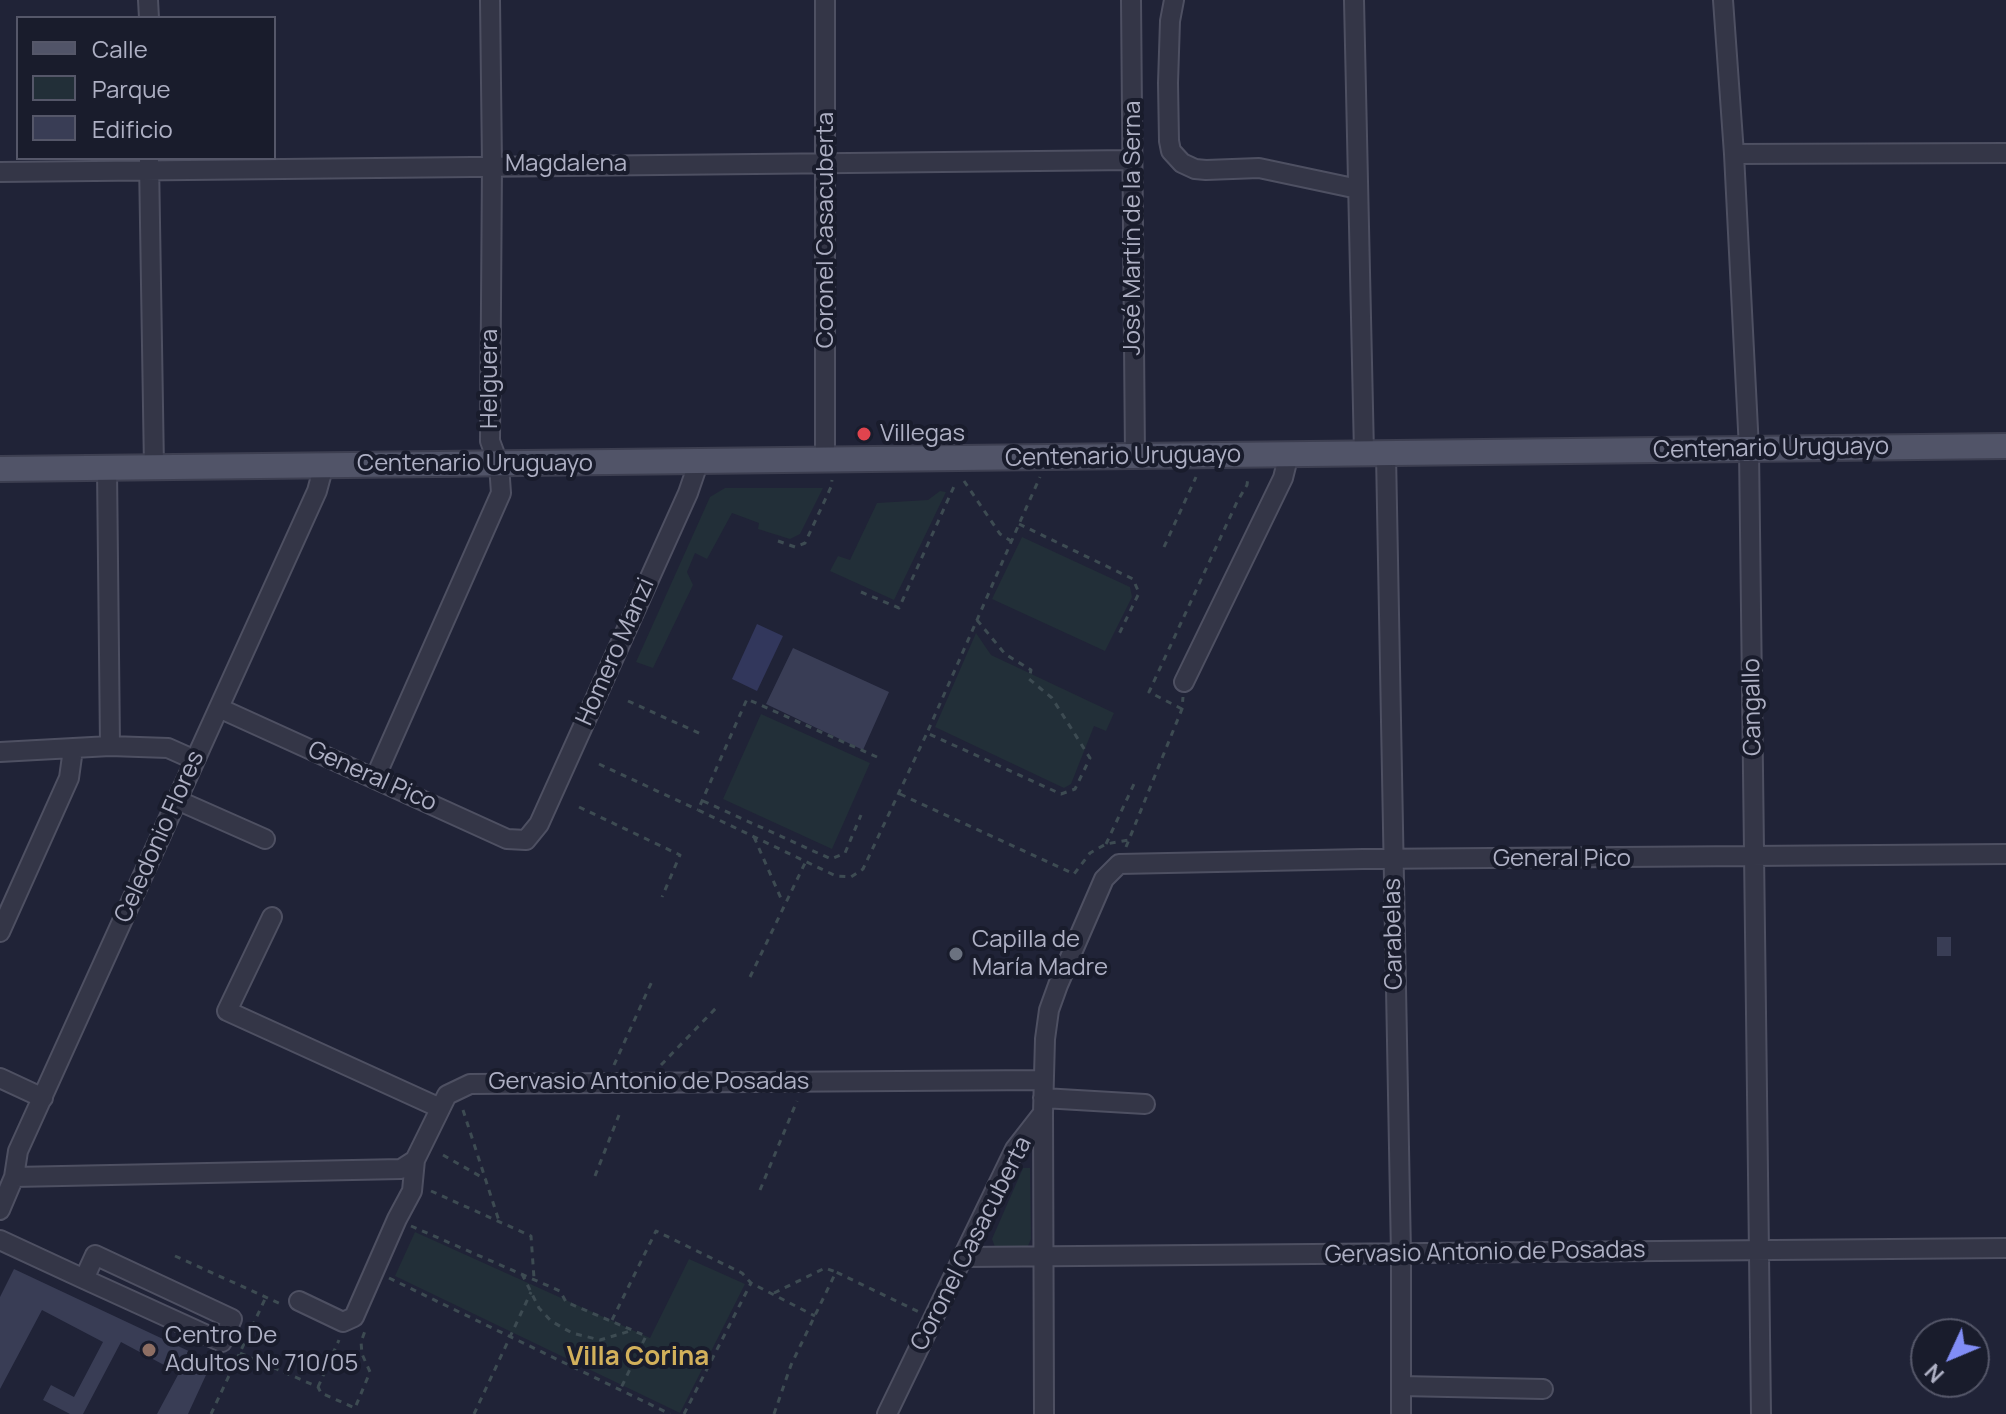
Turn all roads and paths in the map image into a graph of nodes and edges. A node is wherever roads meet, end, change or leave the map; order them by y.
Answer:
1 (490, 0) edge
2 (825, 0) edge
3 (1131, 0) edge
4 (1174, 0) edge
5 (1354, 0) edge
6 (1723, 0) edge
7 (2006, 153) edge
8 (1734, 154) junction
9 (1132, 160) junction
10 (827, 162) junction
11 (149, 164) edge
12 (492, 165) junction
13 (0, 172) edge
14 (1358, 189) junction
15 (2006, 446) edge
16 (1749, 449) junction
17 (1375, 453) junction
18 (1289, 454) junction
19 (1135, 456) junction
20 (1048, 459) junction
21 (699, 461) junction
22 (324, 465) junction
23 (499, 465) junction
24 (154, 468) junction
25 (829, 468) junction
26 (0, 469) edge
27 (107, 469) junction
28 (1196, 477) dead end
29 (1248, 477) dead end
30 (964, 481) dead end
31 (956, 482) dead end
32 (1019, 524) junction
33 (778, 541) dead end
34 (1011, 541) junction
35 (1164, 547) dead end
36 (861, 592) dead end
37 (977, 620) junction
38 (1119, 634) dead end
39 (1184, 682) joint
40 (628, 701) dead end
41 (219, 708) junction
42 (1182, 709) junction
43 (927, 733) junction
44 (701, 734) dead end
45 (110, 746) junction
46 (73, 749) junction
47 (0, 752) edge
48 (877, 757) dead end
49 (195, 760) junction
50 (599, 764) dead end
51 (375, 778) junction
52 (1134, 784) dead end
53 (900, 794) junction
54 (177, 800) junction
55 (703, 801) junction
56 (579, 807) dead end
57 (698, 810) junction
58 (861, 815) dead end
59 (754, 837) junction
60 (265, 839) dead end
61 (526, 840) joint
62 (1129, 840) junction
63 (1106, 844) junction
64 (2006, 854) edge
65 (1755, 857) junction
66 (1392, 860) junction
67 (806, 861) junction
68 (1119, 864) junction
69 (662, 897) dead end
70 (784, 905) junction
71 (272, 917) dead end
72 (0, 932) edge
73 (750, 977) dead end
74 (653, 979) dead end
75 (716, 1008) dead end
76 (614, 1065) dead end
77 (661, 1065) dead end
78 (0, 1078) edge
79 (800, 1094) dead end
80 (1043, 1097) junction
81 (43, 1098) junction
82 (1145, 1104) dead end
83 (440, 1108) junction
84 (463, 1110) dead end
85 (619, 1115) dead end
86 (443, 1155) dead end
87 (415, 1160) junction
88 (595, 1176) dead end
89 (14, 1177) junction
90 (485, 1179) junction
91 (427, 1189) dead end
92 (760, 1190) dead end
93 (0, 1210) edge
94 (499, 1221) junction
95 (411, 1225) dead end
96 (0, 1240) edge
97 (2006, 1248) edge
98 (1758, 1249) junction
99 (1401, 1254) junction
100 (175, 1256) dead end
101 (965, 1257) junction
102 (1044, 1258) junction
103 (836, 1272) junction
104 (522, 1274) junction
105 (388, 1277) dead end
106 (84, 1279) junction
107 (534, 1280) junction
108 (751, 1283) junction
109 (531, 1292) junction
110 (772, 1294) junction
111 (266, 1297) junction
112 (294, 1304) joint
113 (815, 1316) junction
114 (933, 1319) junction
115 (611, 1321) junction
116 (366, 1329) dead end
117 (632, 1330) junction
118 (341, 1336) dead end
119 (509, 1336) junction
120 (240, 1353) junction
121 (1401, 1386) junction
122 (318, 1387) junction
123 (1543, 1389) dead end
124 (620, 1390) junction
125 (211, 1414) edge
126 (474, 1414) edge
127 (670, 1414) edge
128 (684, 1414) edge
129 (774, 1414) edge
130 (887, 1414) edge
131 (1044, 1414) edge
132 (1401, 1414) edge
133 (1761, 1414) edge

1 - 12 street, Helguera
2 - 10 street, Coronel Casacuberta
3 - 9 street, José Martín de la Serna
4 - 14 street
5 - 14 street, Carabelas
6 - 8 street, Cangallo
7 - 8 street
8 - 16 street, Cangallo
9 - 10 street, Magdalena
9 - 19 street, José Martín de la Serna
10 - 12 street, Magdalena
10 - 25 street, Coronel Casacuberta
11 - 12 street, Magdalena
11 - 13 street, Magdalena
11 - 24 street
12 - 23 street, Helguera
14 - 17 street, Carabelas
15 - 16 main road, Centenario Uruguayo
16 - 17 main road, Centenario Uruguayo
16 - 65 street, Cangallo
17 - 18 main road, Centenario Uruguayo
17 - 66 street, Carabelas
18 - 19 main road, Centenario Uruguayo
18 - 39 street
19 - 20 main road, Centenario Uruguayo
20 - 25 main road, Centenario Uruguayo
20 - 32 path
21 - 23 main road, Centenario Uruguayo
21 - 25 main road, Centenario Uruguayo
21 - 61 street, Homero Manzi
22 - 23 main road, Centenario Uruguayo
22 - 24 main road, Centenario Uruguayo
22 - 41 street, Celedonio Flores
23 - 51 street, Helguera
24 - 27 main road, Centenario Uruguayo
25 - 33 path
26 - 27 main road, Centenario Uruguayo
27 - 45 street
28 - 35 path
29 - 42 path
30 - 34 path
31 - 36 path
32 - 34 path
32 - 38 path
34 - 37 path
37 - 43 path
37 - 43 path
39 - 42 path
40 - 44 path
41 - 49 street, Celedonio Flores
41 - 51 street, General Pico
42 - 62 path
43 - 53 path
45 - 46 street
45 - 49 street
46 - 47 street
46 - 72 street
48 - 55 path
49 - 54 street, Celedonio Flores
50 - 57 path
51 - 61 street, General Pico
52 - 63 path
53 - 63 path
53 - 67 path
54 - 60 street
54 - 81 street, Celedonio Flores
55 - 57 path
55 - 58 path
56 - 69 path
57 - 59 path
59 - 67 path
59 - 70 path
62 - 63 path
62 - 68 path
64 - 65 street, General Pico
65 - 66 street, General Pico
65 - 98 street, Cangallo
66 - 68 street, General Pico
66 - 99 street, Carabelas
67 - 70 path
68 - 80 street
70 - 73 path
71 - 83 street
74 - 76 path
75 - 77 path
78 - 81 street
79 - 92 path
80 - 82 street, Gervasio Antonio de Posadas
80 - 83 street, Gervasio Antonio de Posadas
80 - 101 street, Coronel Casacuberta
80 - 102 street
81 - 89 street, Celedonio Flores
83 - 87 street, Gervasio Antonio de Posadas
84 - 90 path
85 - 88 path
86 - 90 path
87 - 89 street
87 - 112 street, Gervasio Antonio de Posadas
89 - 93 street, Celedonio Flores
90 - 94 path
91 - 94 path
94 - 107 path
95 - 104 path
96 - 106 street
97 - 98 street, Gervasio Antonio de Posadas
98 - 99 street, Gervasio Antonio de Posadas
98 - 133 street, Cangallo
99 - 102 street, Gervasio Antonio de Posadas
99 - 121 street, Carabelas
100 - 111 path
101 - 102 street, Gervasio Antonio de Posadas
101 - 114 street, Coronel Casacuberta
102 - 131 street
103 - 110 path
103 - 113 path
103 - 114 path
104 - 107 path
104 - 109 path
105 - 119 path
106 - 106 street
107 - 115 path
108 - 110 path
108 - 115 path
108 - 128 path
109 - 117 path
109 - 119 path
110 - 113 path
111 - 112 path
111 - 120 path
113 - 129 path
114 - 130 street, Coronel Casacuberta
115 - 117 path
116 - 122 path
117 - 124 path
118 - 122 path
119 - 124 path
119 - 126 path
120 - 122 path
120 - 125 path
121 - 123 street
121 - 132 street, Carabelas
124 - 127 path

